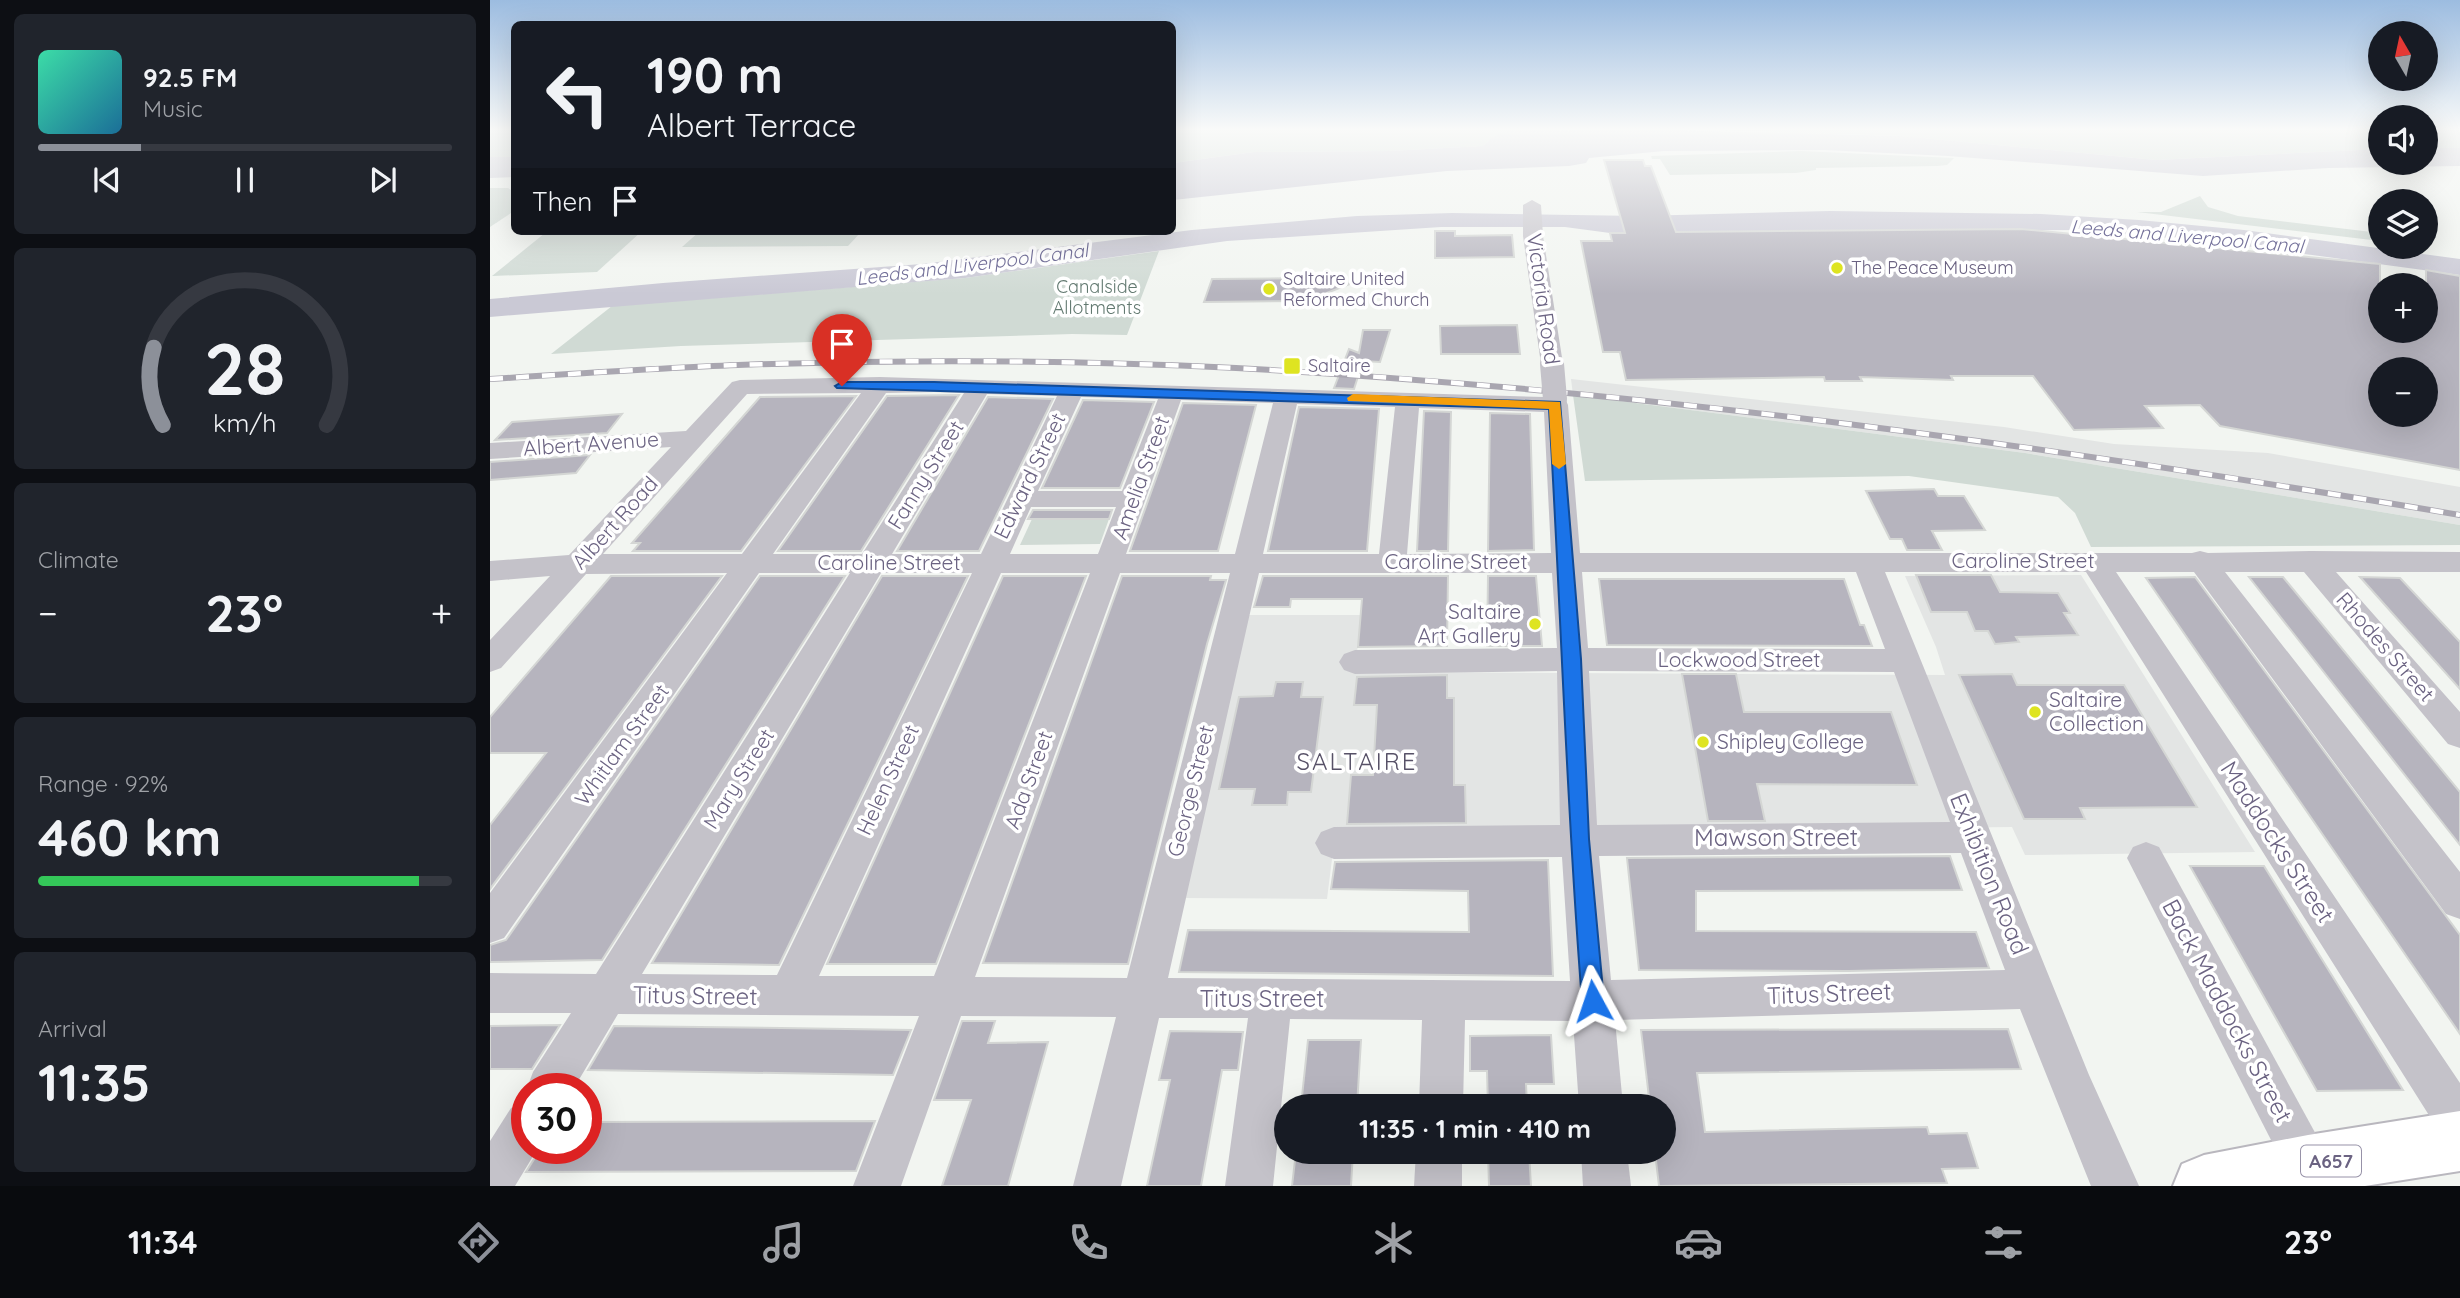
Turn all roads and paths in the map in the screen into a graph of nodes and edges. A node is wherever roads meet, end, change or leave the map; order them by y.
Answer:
1 (1532, 207) dead end
2 (880, 384) junction
3 (979, 388) junction
4 (1072, 390) junction
5 (1172, 393) junction
6 (1287, 396) junction
7 (1408, 399) junction
8 (1556, 402) junction
9 (692, 438) junction
10 (490, 451) edge
11 (1020, 499) junction
12 (1133, 499) junction
13 (2200, 560) junction
14 (2310, 560) junction
15 (1866, 561) junction
16 (2094, 561) junction
17 (1247, 562) junction
18 (1392, 562) junction
19 (1564, 562) junction
20 (2460, 562) edge
21 (872, 563) junction
22 (989, 563) junction
23 (1110, 563) junction
24 (578, 564) junction
25 (753, 564) junction
26 (490, 571) edge
27 (1573, 659) junction
28 (490, 660) edge
29 (1906, 661) junction
30 (1355, 662) dead end
31 (2460, 735) edge
32 (1973, 837) junction
33 (1579, 839) junction
34 (1334, 843) dead end
35 (2146, 858) dead end
36 (2460, 902) edge
37 (490, 925) edge
38 (2034, 989) junction
39 (490, 993) edge
40 (606, 995) junction
41 (788, 997) junction
42 (948, 998) junction
43 (1140, 999) junction
44 (1271, 999) junction
45 (1444, 1000) junction
46 (1593, 1001) junction
47 (558, 1073) edge
48 (1441, 1094) edge
49 (1600, 1094) edge
50 (2460, 1124) edge
51 (2460, 1141) edge
52 (511, 1150) edge
53 (1439, 1164) edge
54 (1605, 1164) edge
55 (2308, 1165) junction
56 (490, 1184) edge
57 (877, 1186) edge
58 (1097, 1186) edge
59 (1249, 1186) edge
60 (1438, 1186) edge
61 (1606, 1186) edge
62 (2115, 1186) edge
63 (2204, 1186) edge

1 - 8 street, Victoria Road, bridge
2 - 3 street
2 - 9 street, Albert Road
2 - 25 street, Whitlam Street
3 - 4 street
3 - 21 street, Fanny Street
4 - 5 street
4 - 11 street, Edward Street
5 - 6 street
5 - 12 street, Amelia Street
6 - 7 street
6 - 17 street, George Street
7 - 8 street
7 - 18 street
8 - 19 street, Victoria Road
9 - 10 street, Albert Avenue
9 - 24 street, Albert Road
11 - 12 street
11 - 22 street, Edward Street
12 - 23 street, Amelia Street
13 - 14 street, Caroline Street
13 - 16 street, Caroline Street
13 - 36 street
14 - 20 street, Caroline Street
14 - 31 street, Rhodes Street
15 - 16 street, Caroline Street
15 - 19 street, Caroline Street
15 - 29 street, Exhibition Road
16 - 50 street, Maddocks Street
17 - 18 street, Caroline Street
17 - 23 street, Caroline Street
17 - 43 street, George Street
18 - 19 street, Caroline Street
19 - 27 street, Victoria Road
21 - 22 street, Caroline Street
21 - 25 street, Caroline Street
21 - 40 street, Mary Street
22 - 23 street, Caroline Street
22 - 41 street, Helen Street
23 - 42 street, Ada Street
24 - 25 street, Caroline Street
24 - 26 street, Caroline Street
24 - 28 street, Albert Road
25 - 37 street, Whitlam Street
27 - 29 street, Lockwood Street
27 - 30 street, Lockwood Street
27 - 33 street, Victoria Road
29 - 32 street, Exhibition Road
32 - 33 street, Mawson Street
32 - 38 street, Exhibition Road
33 - 34 street, Mawson Street
33 - 46 street, Victoria Road
35 - 55 street, Back Maddocks Street
38 - 46 street, Titus Street
38 - 62 street, Exhibition Road
39 - 40 street, Titus Street
40 - 41 street, Titus Street
40 - 47 street, Mary Street
41 - 42 street, Titus Street
42 - 43 street, Titus Street
42 - 57 street, Ada Street
43 - 44 street, Titus Street
43 - 58 street, George Street
44 - 45 street, Titus Street
44 - 59 street
45 - 46 street, Titus Street
45 - 48 street
46 - 49 street, Victoria Road
51 - 55 main road, A657
52 - 56 street
53 - 60 street
54 - 61 street
55 - 63 main road, A657

